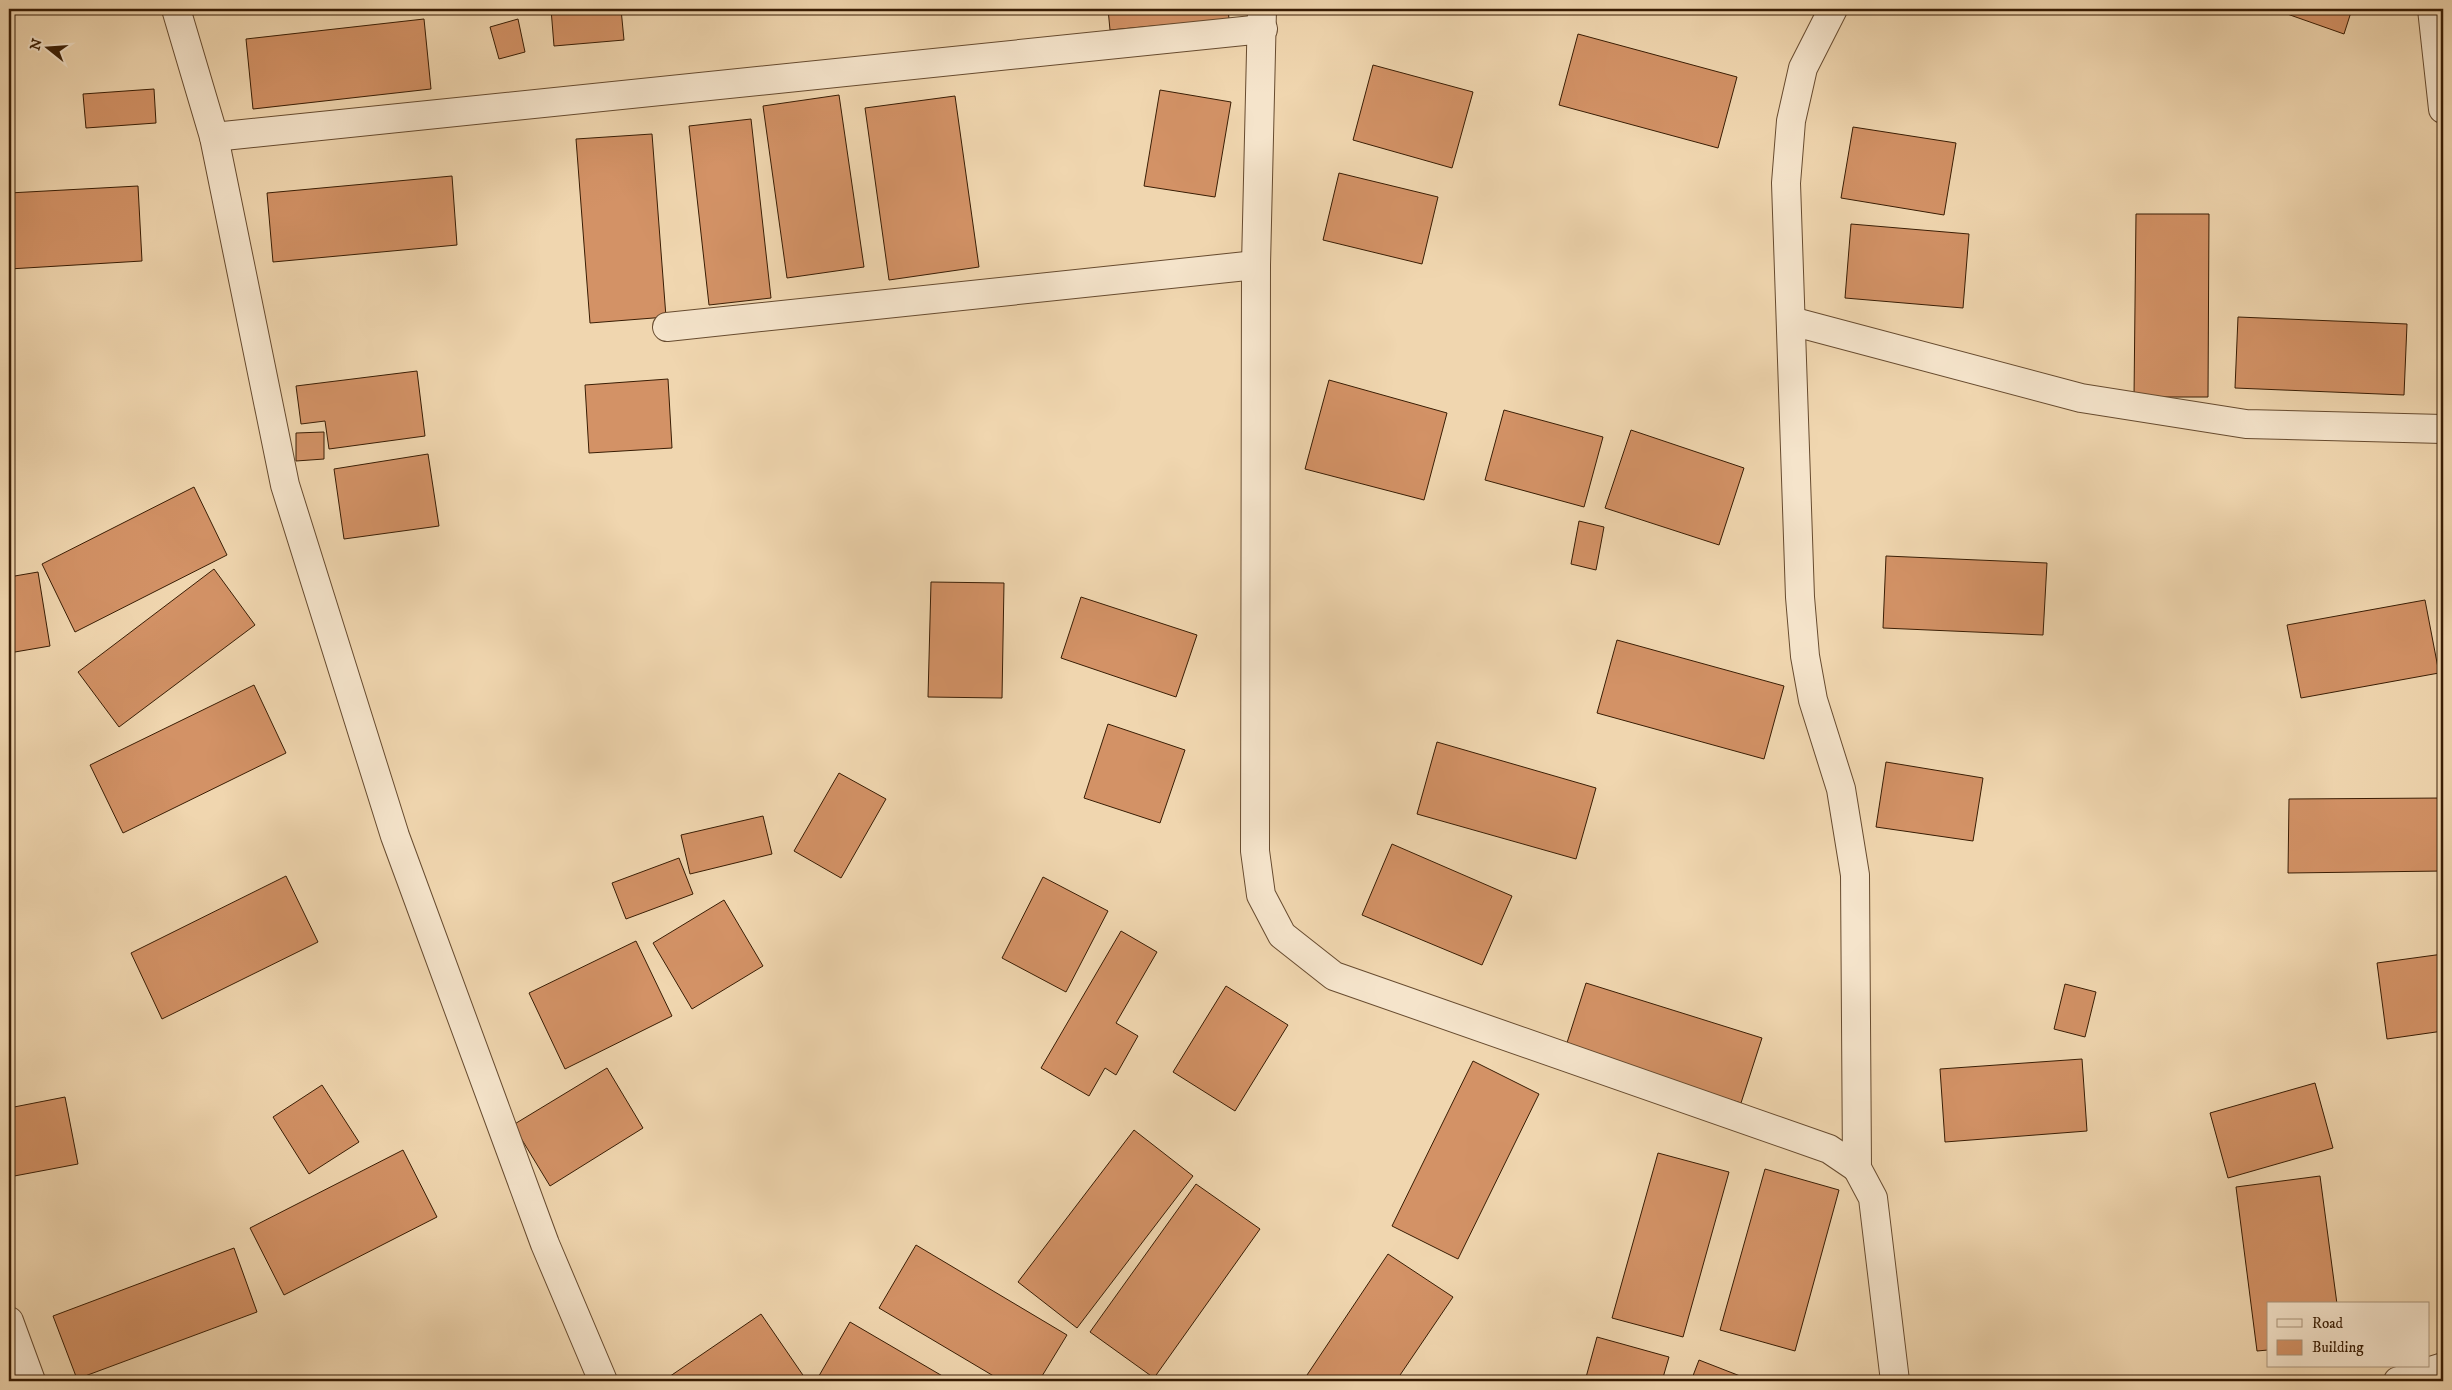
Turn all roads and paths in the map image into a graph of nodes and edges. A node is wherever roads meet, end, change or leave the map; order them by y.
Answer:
1 (176, 9) edge
2 (1833, 9) edge
3 (2432, 9) edge
4 (1262, 19) edge
5 (2443, 109) edge
6 (214, 136) junction
7 (1256, 265) junction
8 (1791, 321) junction
9 (667, 327) dead end
10 (2443, 429) edge
11 (1857, 1168) junction
12 (9, 1321) edge
13 (2443, 1367) edge
14 (31, 1381) edge
15 (603, 1381) edge
16 (1895, 1381) edge
17 (2398, 1381) edge

1 - 6 street
2 - 8 street
3 - 5 street
4 - 6 street
4 - 7 street
6 - 15 street
7 - 9 street
7 - 11 street
8 - 10 street
8 - 11 street
11 - 16 street
12 - 14 street
13 - 17 street

